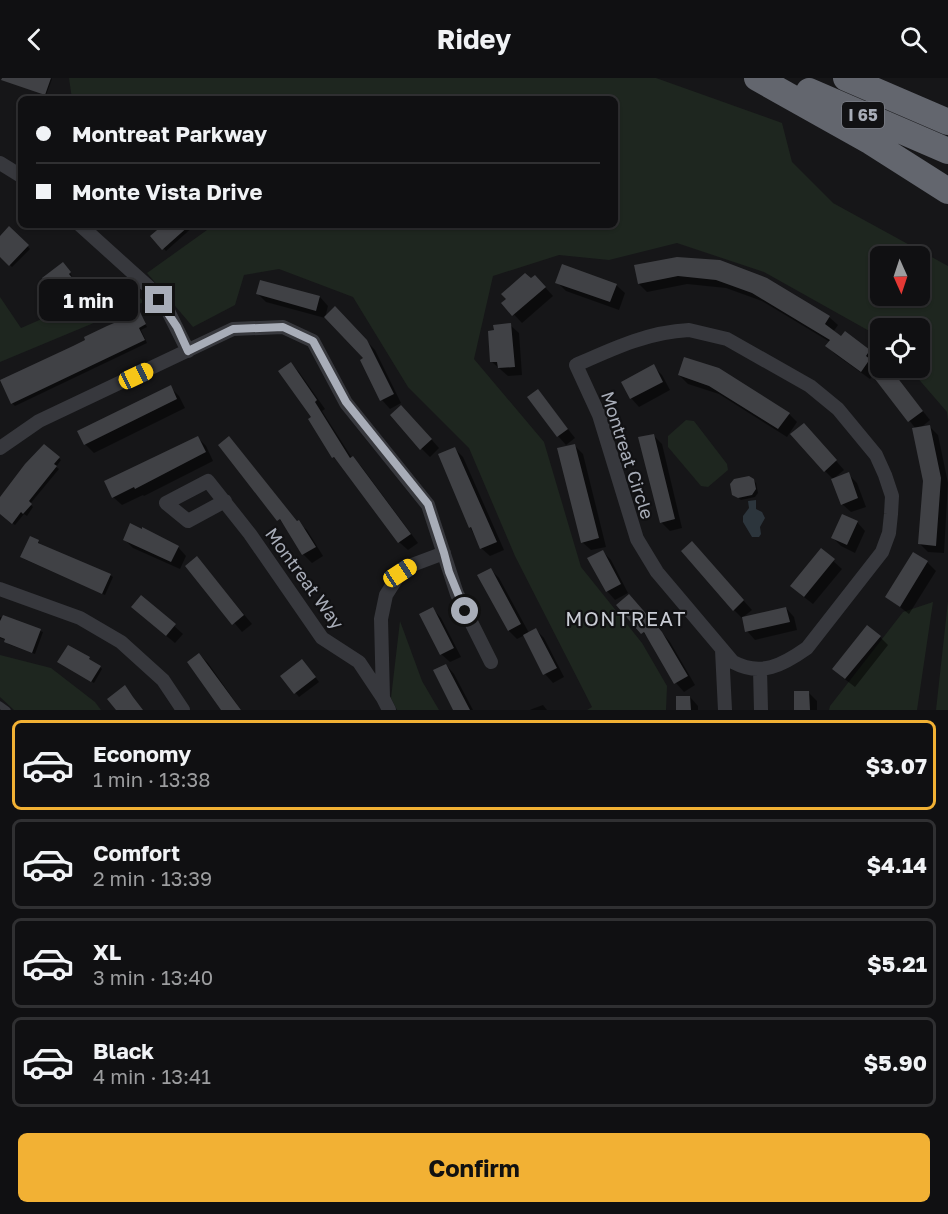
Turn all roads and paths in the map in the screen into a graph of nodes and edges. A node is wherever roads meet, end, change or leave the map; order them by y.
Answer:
1 (757, 78) edge
2 (778, 78) edge
3 (846, 78) edge
4 (948, 122) edge
5 (948, 151) edge
6 (0, 164) edge
7 (18, 174) edge
8 (948, 192) edge
9 (83, 228) edge
10 (188, 351) junction
11 (0, 448) edge
12 (225, 501) dead end
13 (444, 553) junction
14 (0, 589) edge
15 (722, 650) junction
16 (491, 662) dead end
17 (760, 669) junction
18 (386, 704) edge
19 (0, 705) edge
20 (7, 710) edge
21 (183, 710) edge
22 (724, 710) edge
23 (762, 710) edge

1 - 8 highway
2 - 5 highway, I 65
3 - 4 highway, I 65
6 - 7 street
9 - 10 street
10 - 11 street
10 - 13 street
12 - 18 street, Montreat Way
13 - 16 street
13 - 18 street, Montreat Way
14 - 21 street
15 - 17 street, Montreat Circle
15 - 17 street, Montreat Circle
15 - 22 street
17 - 23 street
19 - 20 lane

